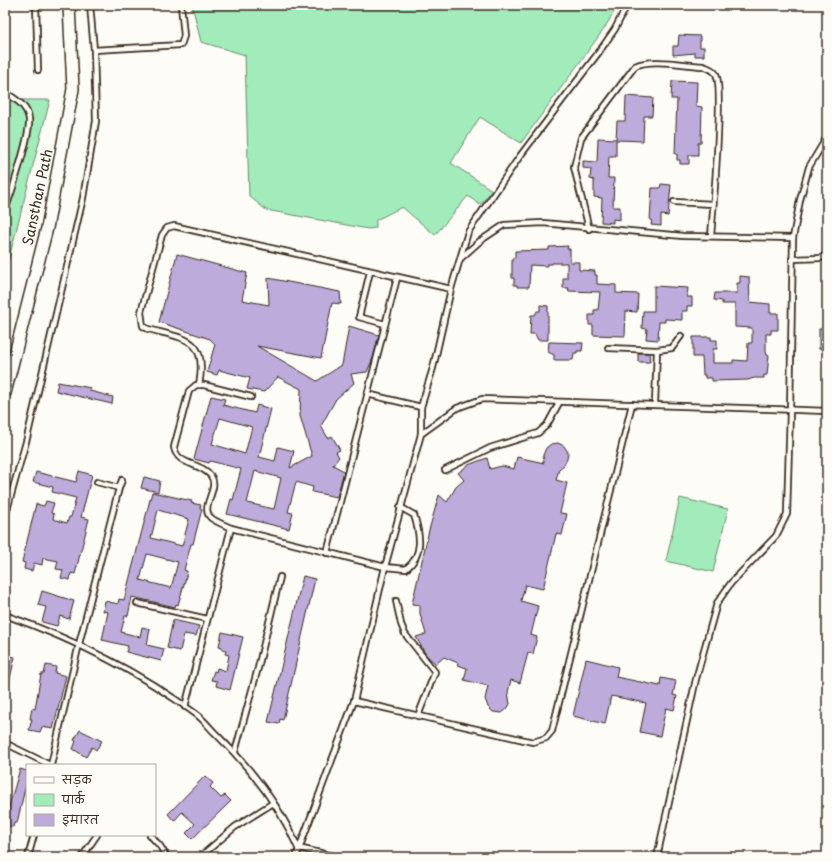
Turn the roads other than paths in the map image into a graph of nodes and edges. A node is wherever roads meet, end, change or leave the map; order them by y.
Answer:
1 (36, 5) edge
2 (69, 5) edge
3 (90, 5) edge
4 (181, 5) edge
5 (627, 5) edge
6 (94, 50) junction
7 (38, 70) dead end
8 (5, 92) edge
9 (827, 137) edge
10 (674, 202) dead end
11 (713, 204) junction
12 (5, 211) edge
13 (589, 229) junction
14 (711, 236) junction
15 (793, 238) junction
16 (827, 254) edge
17 (460, 259) junction
18 (792, 259) junction
19 (370, 272) junction
20 (397, 278) junction
21 (451, 289) junction
22 (385, 324) junction
23 (681, 336) dead end
24 (608, 348) dead end
25 (657, 350) junction
26 (199, 385) junction
27 (5, 393) edge
28 (367, 394) junction
29 (251, 397) dead end
30 (558, 403) junction
31 (632, 404) junction
32 (655, 404) junction
33 (421, 407) junction
34 (790, 410) junction
35 (827, 411) edge
36 (421, 434) junction
37 (445, 470) dead end
38 (122, 480) dead end
39 (97, 482) dead end
40 (119, 488) junction
41 (400, 507) junction
42 (5, 517) edge
43 (231, 528) junction
44 (327, 553) junction
45 (385, 567) junction
46 (280, 576) dead end
47 (396, 601) dead end
48 (137, 603) dead end
49 (5, 615) edge
50 (206, 618) junction
51 (79, 644) junction
52 (354, 701) junction
53 (185, 707) junction
54 (418, 716) junction
55 (5, 743) edge
56 (235, 752) junction
57 (49, 764) edge
58 (51, 764) edge
59 (273, 803) junction
60 (34, 836) edge
61 (96, 836) edge
62 (151, 836) edge
63 (298, 848) junction
64 (28, 857) edge
65 (82, 857) edge
66 (167, 857) edge
67 (200, 857) edge
68 (296, 857) edge
69 (338, 857) edge
70 (657, 857) edge

1 - 7 lane
2 - 27 street, Sansthan Path
3 - 6 lane
4 - 6 lane
5 - 17 lane
6 - 42 lane
8 - 12 lane
9 - 15 lane
10 - 11 lane
11 - 13 lane
11 - 14 lane
13 - 14 lane
13 - 17 lane
14 - 15 lane
15 - 18 lane
16 - 18 lane
17 - 21 lane
18 - 34 lane
19 - 20 lane
19 - 22 lane
19 - 26 lane
20 - 21 lane
20 - 22 lane
21 - 33 lane
22 - 28 lane
23 - 25 lane
24 - 25 lane
25 - 32 lane
26 - 29 lane
26 - 43 lane
28 - 33 lane
28 - 44 lane
30 - 31 lane
30 - 36 lane
30 - 37 lane
31 - 32 lane
31 - 54 lane
32 - 34 lane
33 - 36 lane
34 - 35 lane
34 - 70 lane
36 - 41 lane
38 - 40 lane
39 - 40 lane
40 - 51 lane
41 - 45 lane
41 - 45 lane
43 - 44 lane
43 - 50 lane
44 - 45 lane
45 - 52 lane
46 - 56 lane
47 - 54 lane
48 - 50 lane
49 - 51 lane
50 - 53 lane
51 - 53 lane
51 - 58 lane
52 - 54 lane
52 - 63 lane
53 - 56 lane
55 - 57 lane
56 - 59 lane
59 - 63 lane
59 - 67 lane
60 - 64 lane
61 - 65 lane
62 - 66 lane
63 - 68 lane
63 - 69 lane

